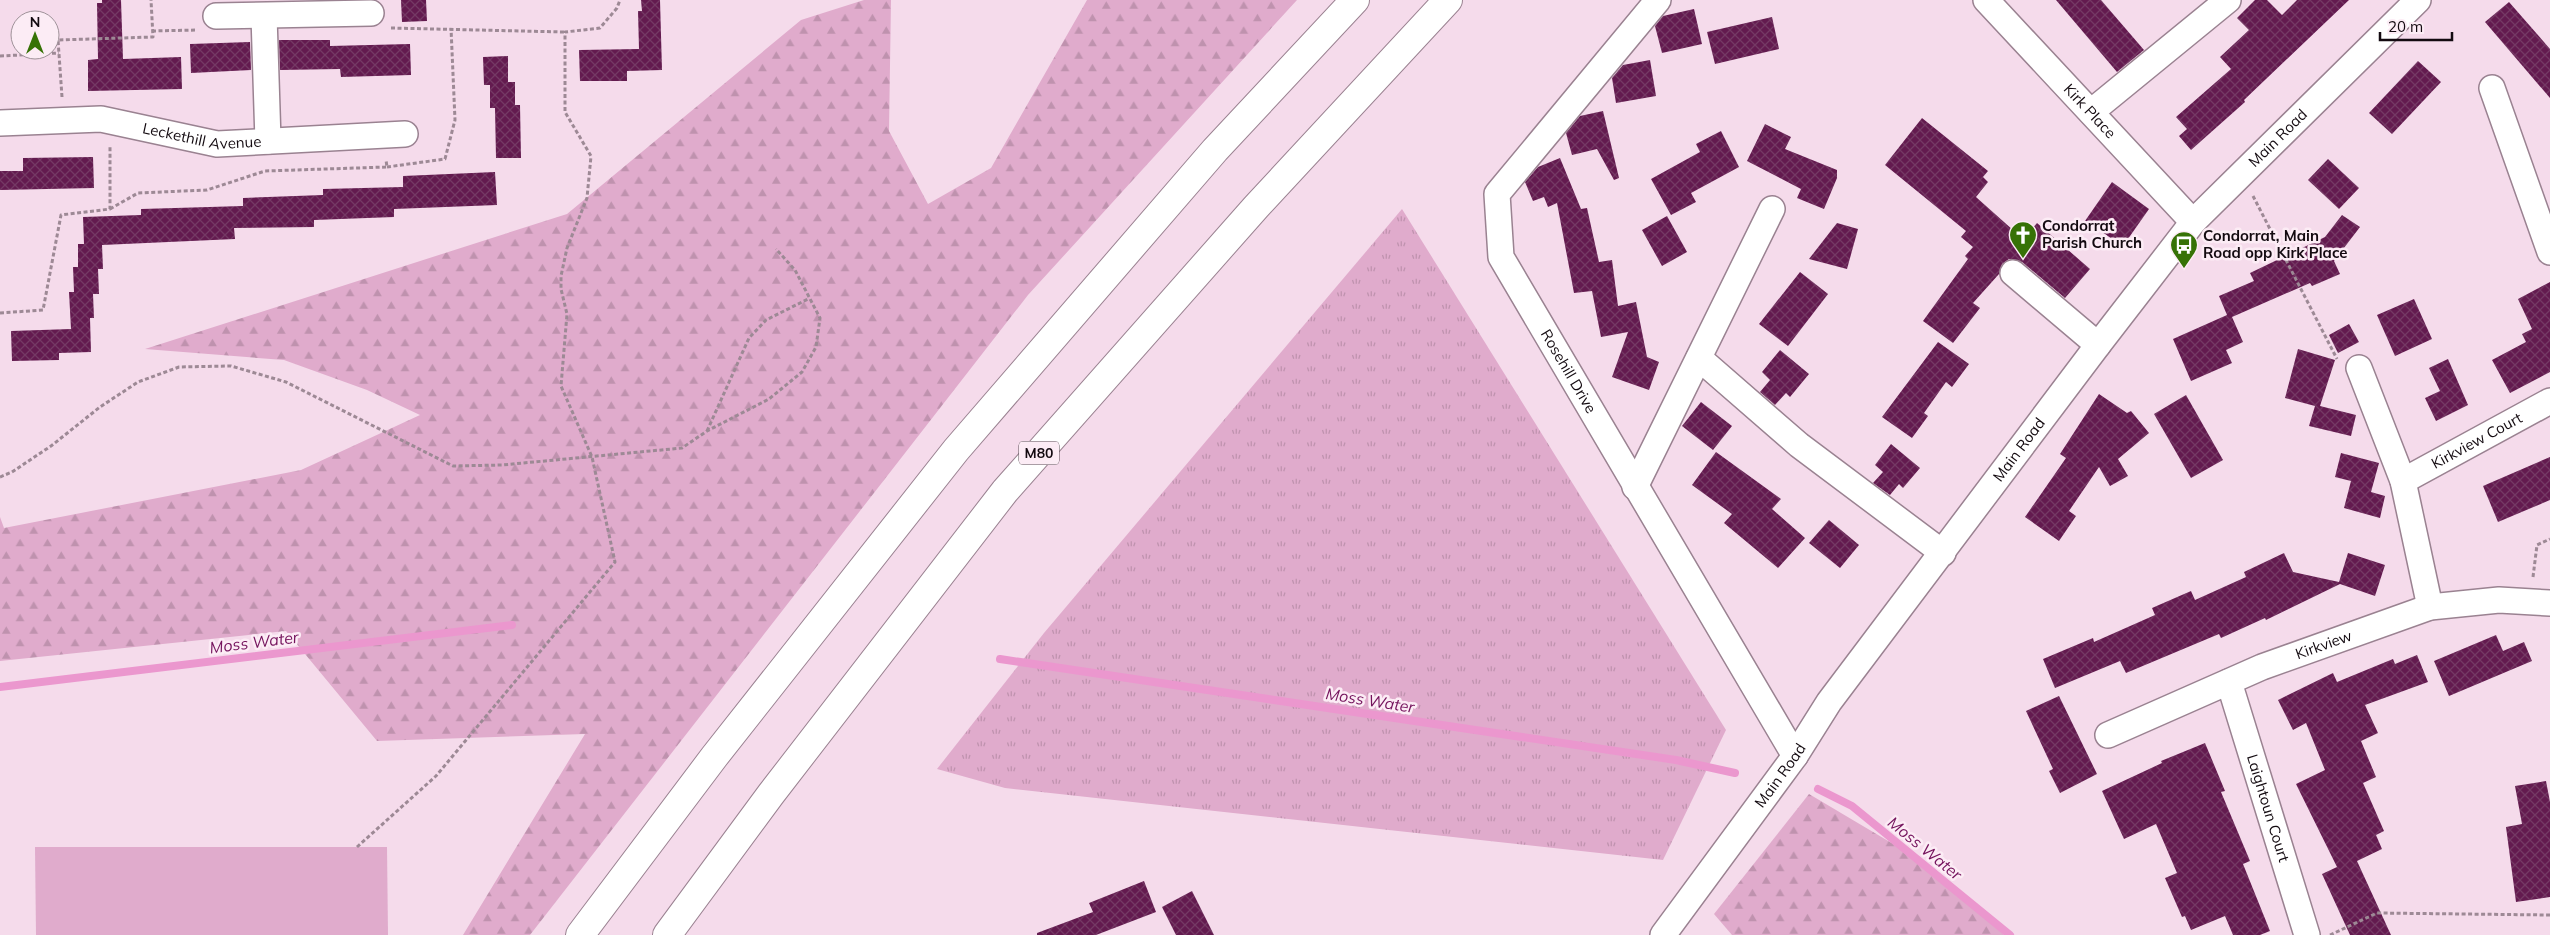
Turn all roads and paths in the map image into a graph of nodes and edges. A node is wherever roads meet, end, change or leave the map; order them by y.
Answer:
1 (151, 0) edge
2 (620, 0) edge
3 (1355, 0) edge
4 (1448, 0) edge
5 (1658, 0) edge
6 (1986, 0) edge
7 (2228, 0) edge
8 (2418, 0) edge
9 (370, 13) joint
10 (216, 16) joint
11 (264, 16) junction
12 (451, 28) junction
13 (152, 31) junction
14 (566, 32) junction
15 (60, 40) edge
16 (60, 60) edge
17 (2492, 88) dead end
18 (2091, 112) junction
19 (64, 121) junction
20 (0, 122) edge
21 (110, 122) junction
22 (395, 134) joint
23 (268, 141) junction
24 (387, 167) junction
25 (2241, 172) junction
26 (110, 209) junction
27 (1772, 209) dead end
28 (2193, 222) junction
29 (776, 249) dead end
30 (2550, 252) edge
31 (2013, 273) dead end
32 (808, 298) junction
33 (0, 313) edge
34 (2098, 345) junction
35 (1699, 358) junction
36 (2359, 368) joint
37 (2550, 402) edge
38 (707, 431) junction
39 (592, 457) junction
40 (0, 477) edge
41 (2403, 481) junction
42 (1635, 487) junction
43 (2550, 539) edge
44 (1943, 553) junction
45 (2540, 602) edge
46 (2430, 607) junction
47 (2229, 682) junction
48 (2108, 735) dead end
49 (1796, 756) junction
50 (357, 847) dead end
51 (2550, 915) edge
52 (580, 935) edge
53 (667, 935) edge
54 (1663, 935) edge
55 (2307, 935) edge
56 (2330, 935) edge

1 - 13 path
2 - 14 path
3 - 52 highway
4 - 53 highway, M80
5 - 42 street, Rosehill Drive
6 - 18 street, Kirk Place
7 - 18 street
8 - 25 street, Main Road
9 - 11 street
9 - 12 path
10 - 11 street
10 - 13 path
11 - 23 street
12 - 14 path
12 - 24 path
13 - 15 path
14 - 39 path
16 - 19 path
17 - 30 street
18 - 28 street, Kirk Place
19 - 20 street, Leckethill Avenue
19 - 21 street, Leckethill Avenue
21 - 23 street, Leckethill Avenue
21 - 26 path
22 - 23 street, Leckethill Avenue
22 - 24 path
24 - 26 path
25 - 28 street, Main Road
25 - 36 path
26 - 33 path
27 - 35 street
28 - 34 street, Main Road
29 - 32 path
31 - 34 street
32 - 38 path
32 - 38 path
34 - 44 street, Main Road
35 - 42 street
35 - 44 street
36 - 41 street
37 - 41 street, Kirkview Court
38 - 39 path
39 - 40 path
39 - 50 path
41 - 46 street
42 - 49 street, Rosehill Drive
43 - 45 path
44 - 49 street, Main Road
45 - 46 street, Kirkview
46 - 47 street, Kirkview
47 - 48 street, Kirkview
47 - 55 street, Laightoun Court
49 - 54 street, Main Road
51 - 56 path

